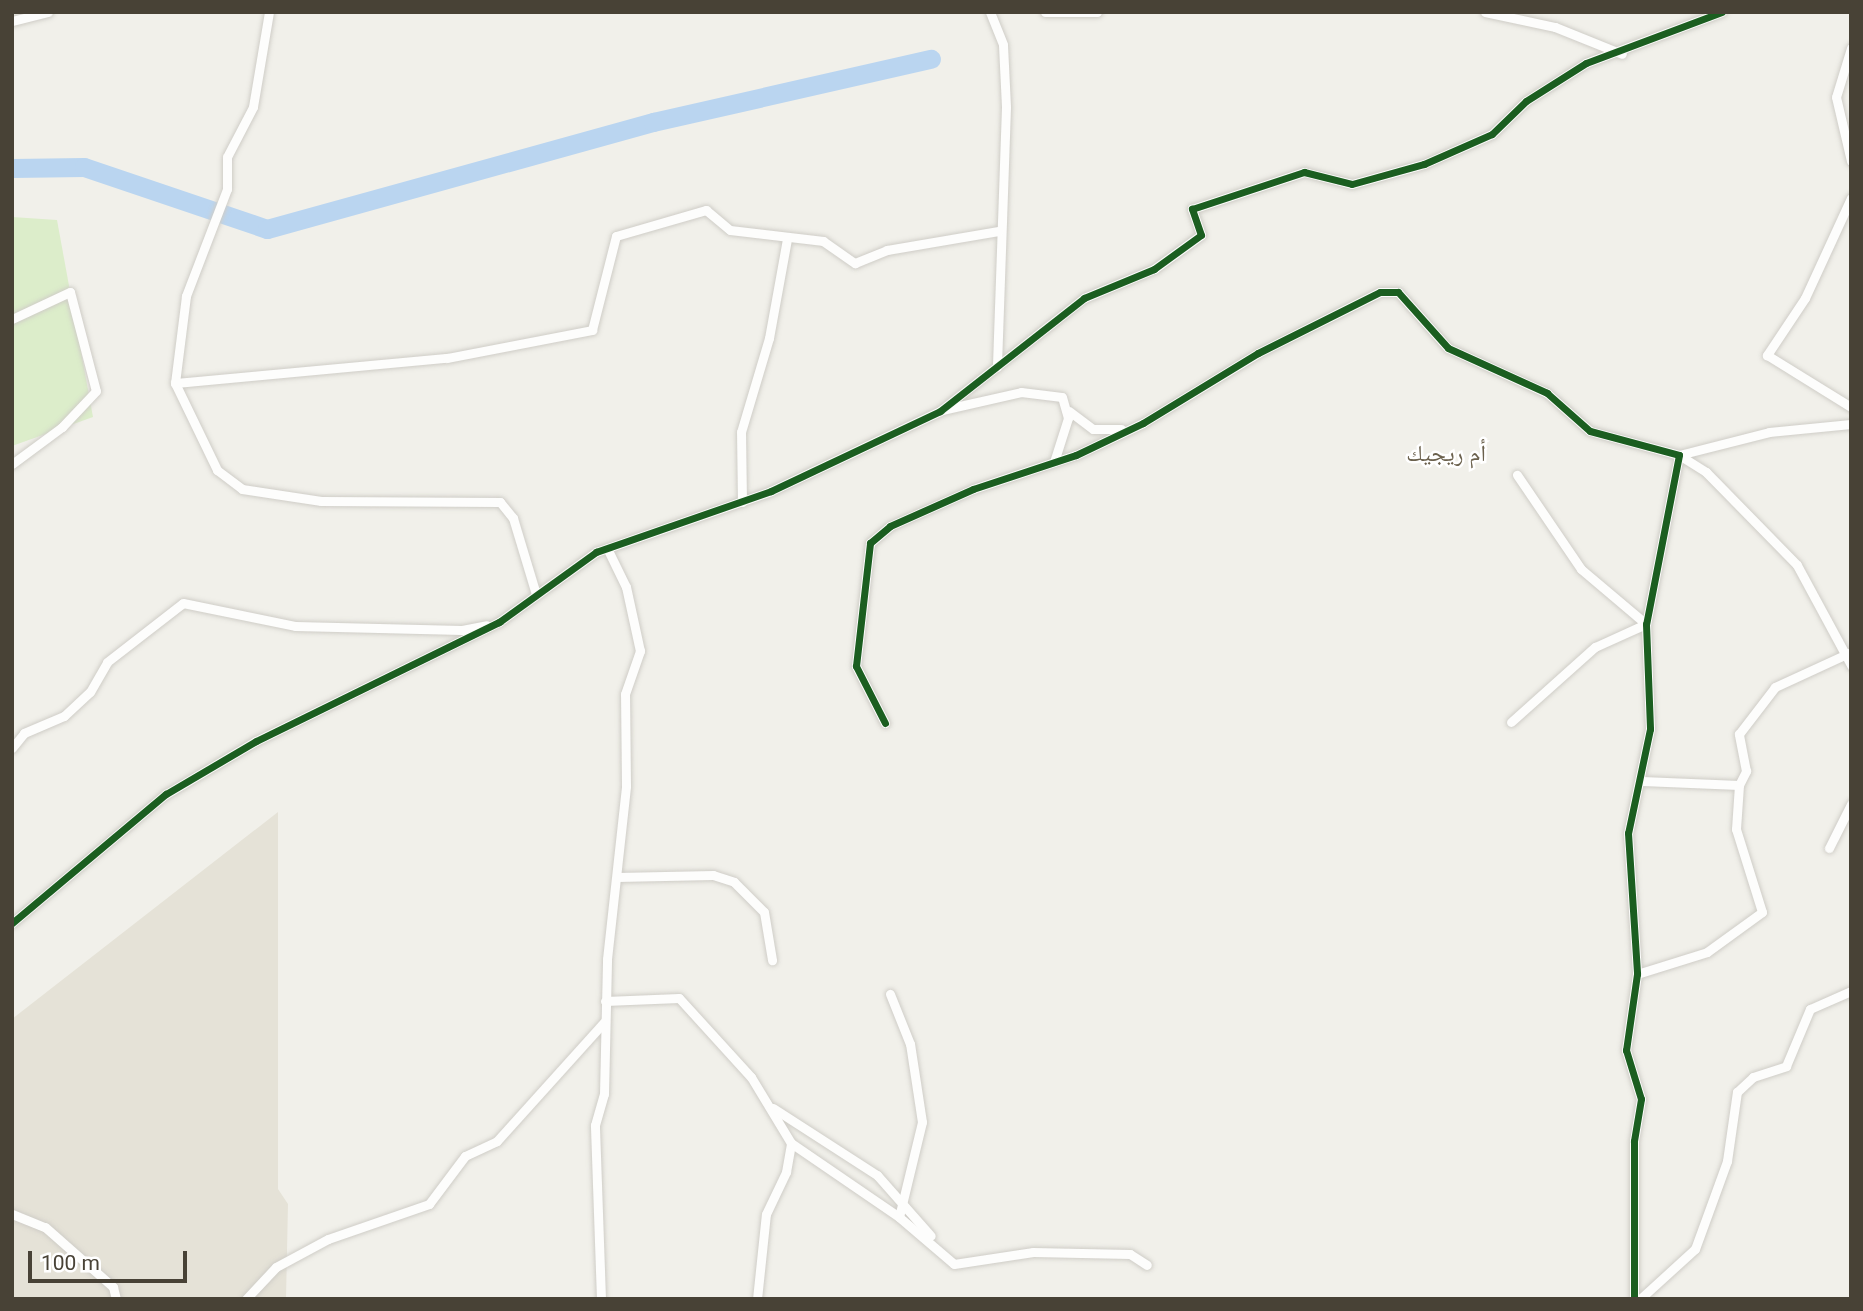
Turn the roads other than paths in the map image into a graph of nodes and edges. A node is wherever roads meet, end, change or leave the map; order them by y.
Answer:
1 (48, 12) edge
2 (269, 12) edge
3 (990, 12) edge
4 (1045, 12) edge
5 (1097, 12) edge
6 (1485, 12) edge
7 (1722, 12) edge
8 (12, 21) edge
9 (1851, 48) edge
10 (1622, 54) junction
11 (1851, 162) edge
12 (1851, 198) edge
13 (998, 231) junction
14 (787, 239) junction
15 (12, 319) edge
16 (997, 367) junction
17 (175, 383) junction
18 (1851, 407) edge
19 (940, 411) junction
20 (1069, 411) junction
21 (1143, 423) junction
22 (1851, 424) edge
23 (1679, 455) junction
24 (1054, 462) junction
25 (12, 464) edge
26 (1517, 475) dead end
27 (742, 502) junction
28 (607, 548) junction
29 (536, 594) junction
30 (499, 622) junction
31 (1646, 624) junction
32 (1847, 654) edge
33 (1851, 665) edge
34 (1511, 722) dead end
35 (885, 723) dead end
36 (12, 748) edge
37 (1642, 781) junction
38 (1739, 785) junction
39 (1851, 804) edge
40 (1829, 848) dead end
41 (617, 877) junction
42 (12, 923) edge
43 (772, 960) dead end
44 (1637, 974) junction
45 (1851, 991) edge
46 (891, 994) dead end
47 (605, 1001) junction
48 (605, 1021) junction
49 (766, 1102) junction
50 (790, 1143) junction
51 (901, 1202) junction
52 (12, 1214) edge
53 (899, 1217) junction
54 (941, 1251) junction
55 (1147, 1265) dead end
56 (257, 1287) junction
57 (116, 1299) edge
58 (246, 1299) edge
59 (256, 1299) edge
60 (601, 1299) edge
61 (757, 1299) edge
62 (1634, 1299) edge
63 (1640, 1299) edge

1 - 8 street
2 - 17 street
3 - 13 street
4 - 5 street
6 - 10 street
7 - 10 street
9 - 11 street
10 - 16 street
12 - 18 street
13 - 14 street
13 - 16 street
14 - 17 street
14 - 27 street
15 - 25 street
16 - 19 street
17 - 29 street
19 - 20 street
19 - 27 street
20 - 21 street
20 - 24 street
21 - 23 street
21 - 24 street
22 - 23 street
23 - 31 street
23 - 32 street
24 - 35 street
26 - 31 street
27 - 28 street
28 - 29 street
28 - 41 street
29 - 30 street
30 - 36 street
30 - 42 street
31 - 34 street
31 - 37 street
32 - 33 street
32 - 38 street
37 - 38 street
37 - 44 street
38 - 44 street
39 - 40 street
41 - 43 street
41 - 47 street
44 - 62 street
45 - 63 street
46 - 51 street
47 - 48 street
47 - 49 street
48 - 56 street
48 - 60 street
49 - 50 street
49 - 51 street
50 - 53 street
50 - 61 street
51 - 53 street
51 - 54 street
52 - 57 street
53 - 54 street
54 - 55 street
56 - 58 street
56 - 59 street

